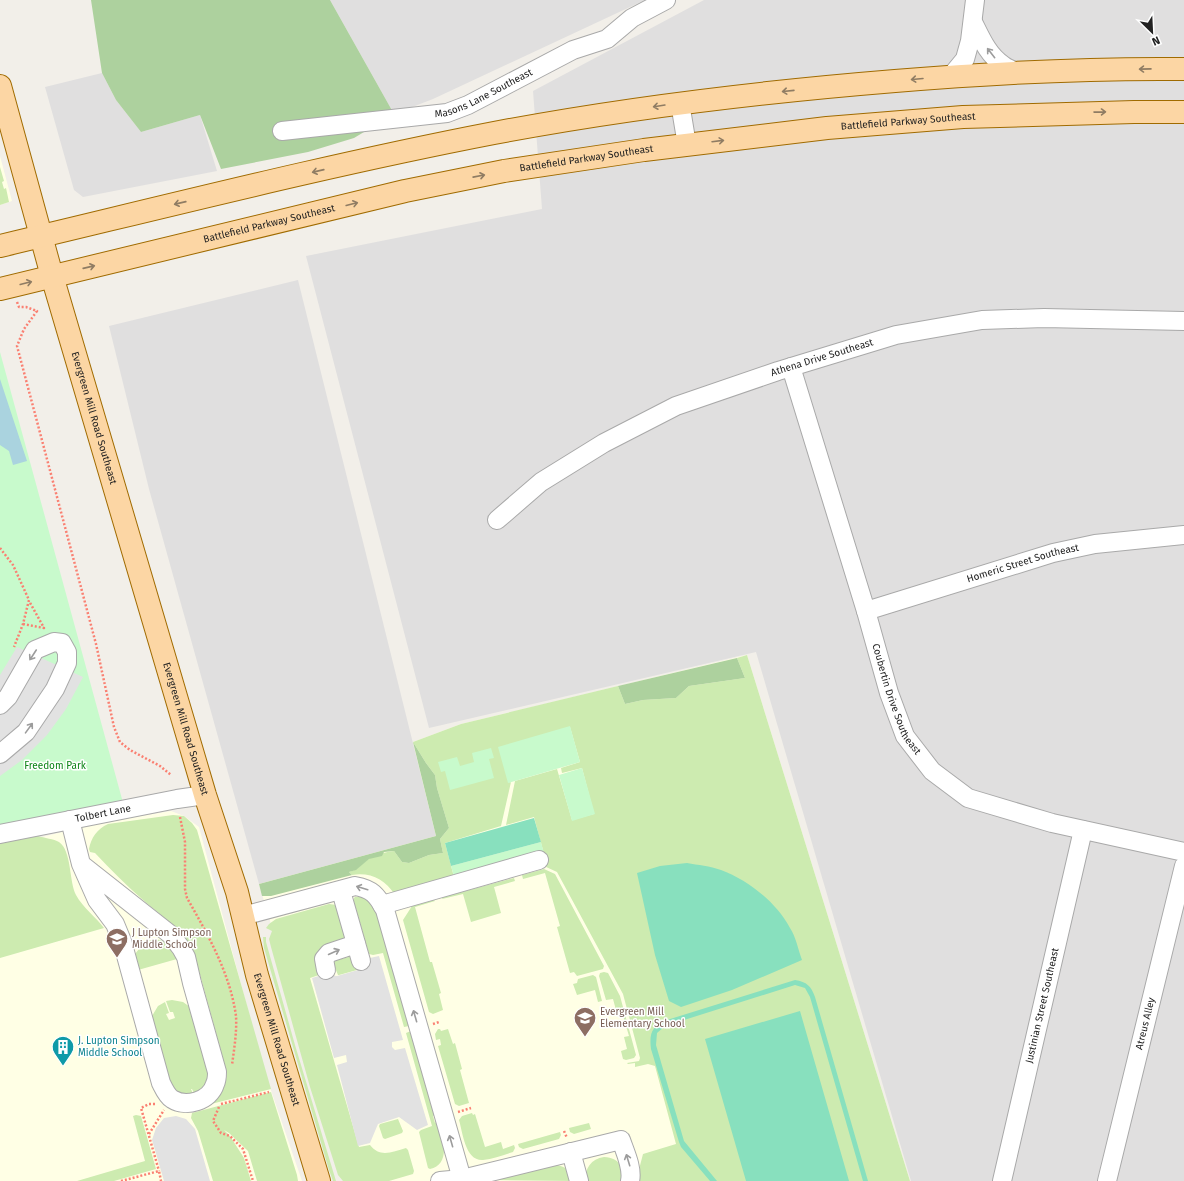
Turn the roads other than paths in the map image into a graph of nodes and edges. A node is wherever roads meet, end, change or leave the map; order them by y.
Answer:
1 (666, 0) edge
2 (975, 0) edge
3 (973, 22) junction
4 (1184, 69) edge
5 (1020, 73) junction
6 (951, 76) junction
7 (0, 86) edge
8 (680, 103) junction
9 (1184, 112) edge
10 (282, 132) dead end
11 (687, 145) junction
12 (40, 237) junction
13 (0, 246) edge
14 (52, 276) junction
15 (6, 287) edge
16 (1184, 321) edge
17 (791, 367) junction
18 (497, 520) dead end
19 (1184, 535) edge
20 (866, 611) junction
21 (0, 705) edge
22 (0, 754) edge
23 (205, 795) junction
24 (70, 820) junction
25 (1083, 830) junction
26 (0, 834) edge
27 (1184, 852) edge
28 (539, 860) dead end
29 (81, 864) junction
30 (1184, 866) edge
31 (341, 891) junction
32 (382, 905) junction
33 (243, 916) junction
34 (356, 944) junction
35 (361, 961) dead end
36 (326, 970) dead end
37 (569, 1145) junction
38 (462, 1179) junction
39 (318, 1181) edge
40 (440, 1181) edge
41 (579, 1181) edge
42 (630, 1181) edge
43 (1002, 1181) edge
44 (1107, 1181) edge

1 - 10 street, Masons Lane Southeast
2 - 3 street
5 -> 3 street
3 - 6 street
4 -> 5 main road
5 - 6 main road
6 -> 8 main road
7 - 12 main road, Evergreen Mill Road Southeast
8 - 11 street
8 -> 12 main road
11 -> 9 main road, Battlefield Parkway Southeast
14 -> 11 main road, Battlefield Parkway Southeast
12 - 13 main road
12 - 14 main road, Evergreen Mill Road Southeast
15 -> 14 main road, Battlefield Parkway Southeast
14 - 23 main road, Evergreen Mill Road Southeast
16 - 17 street, Athena Drive Southeast
17 - 18 street, Athena Drive Southeast
17 - 20 street, Coubertin Drive Southeast
19 - 20 street, Homeric Street Southeast
20 - 25 street, Coubertin Drive Southeast
22 -> 21 street
23 - 24 street, Tolbert Lane
23 - 33 main road, Evergreen Mill Road Southeast
24 - 26 street, Tolbert Lane
24 - 29 street
25 - 27 street, Coubertin Drive Southeast
25 - 43 street, Justinian Street Southeast
28 - 32 street
29 - 29 street
30 - 44 street, Atreus Alley
32 -> 31 street
31 - 33 street
31 - 34 street
38 -> 32 street
33 - 39 main road, Evergreen Mill Road Southeast
34 - 35 street
36 -> 34 street
37 - 38 street
37 - 41 street
42 -> 37 street
38 - 40 street

